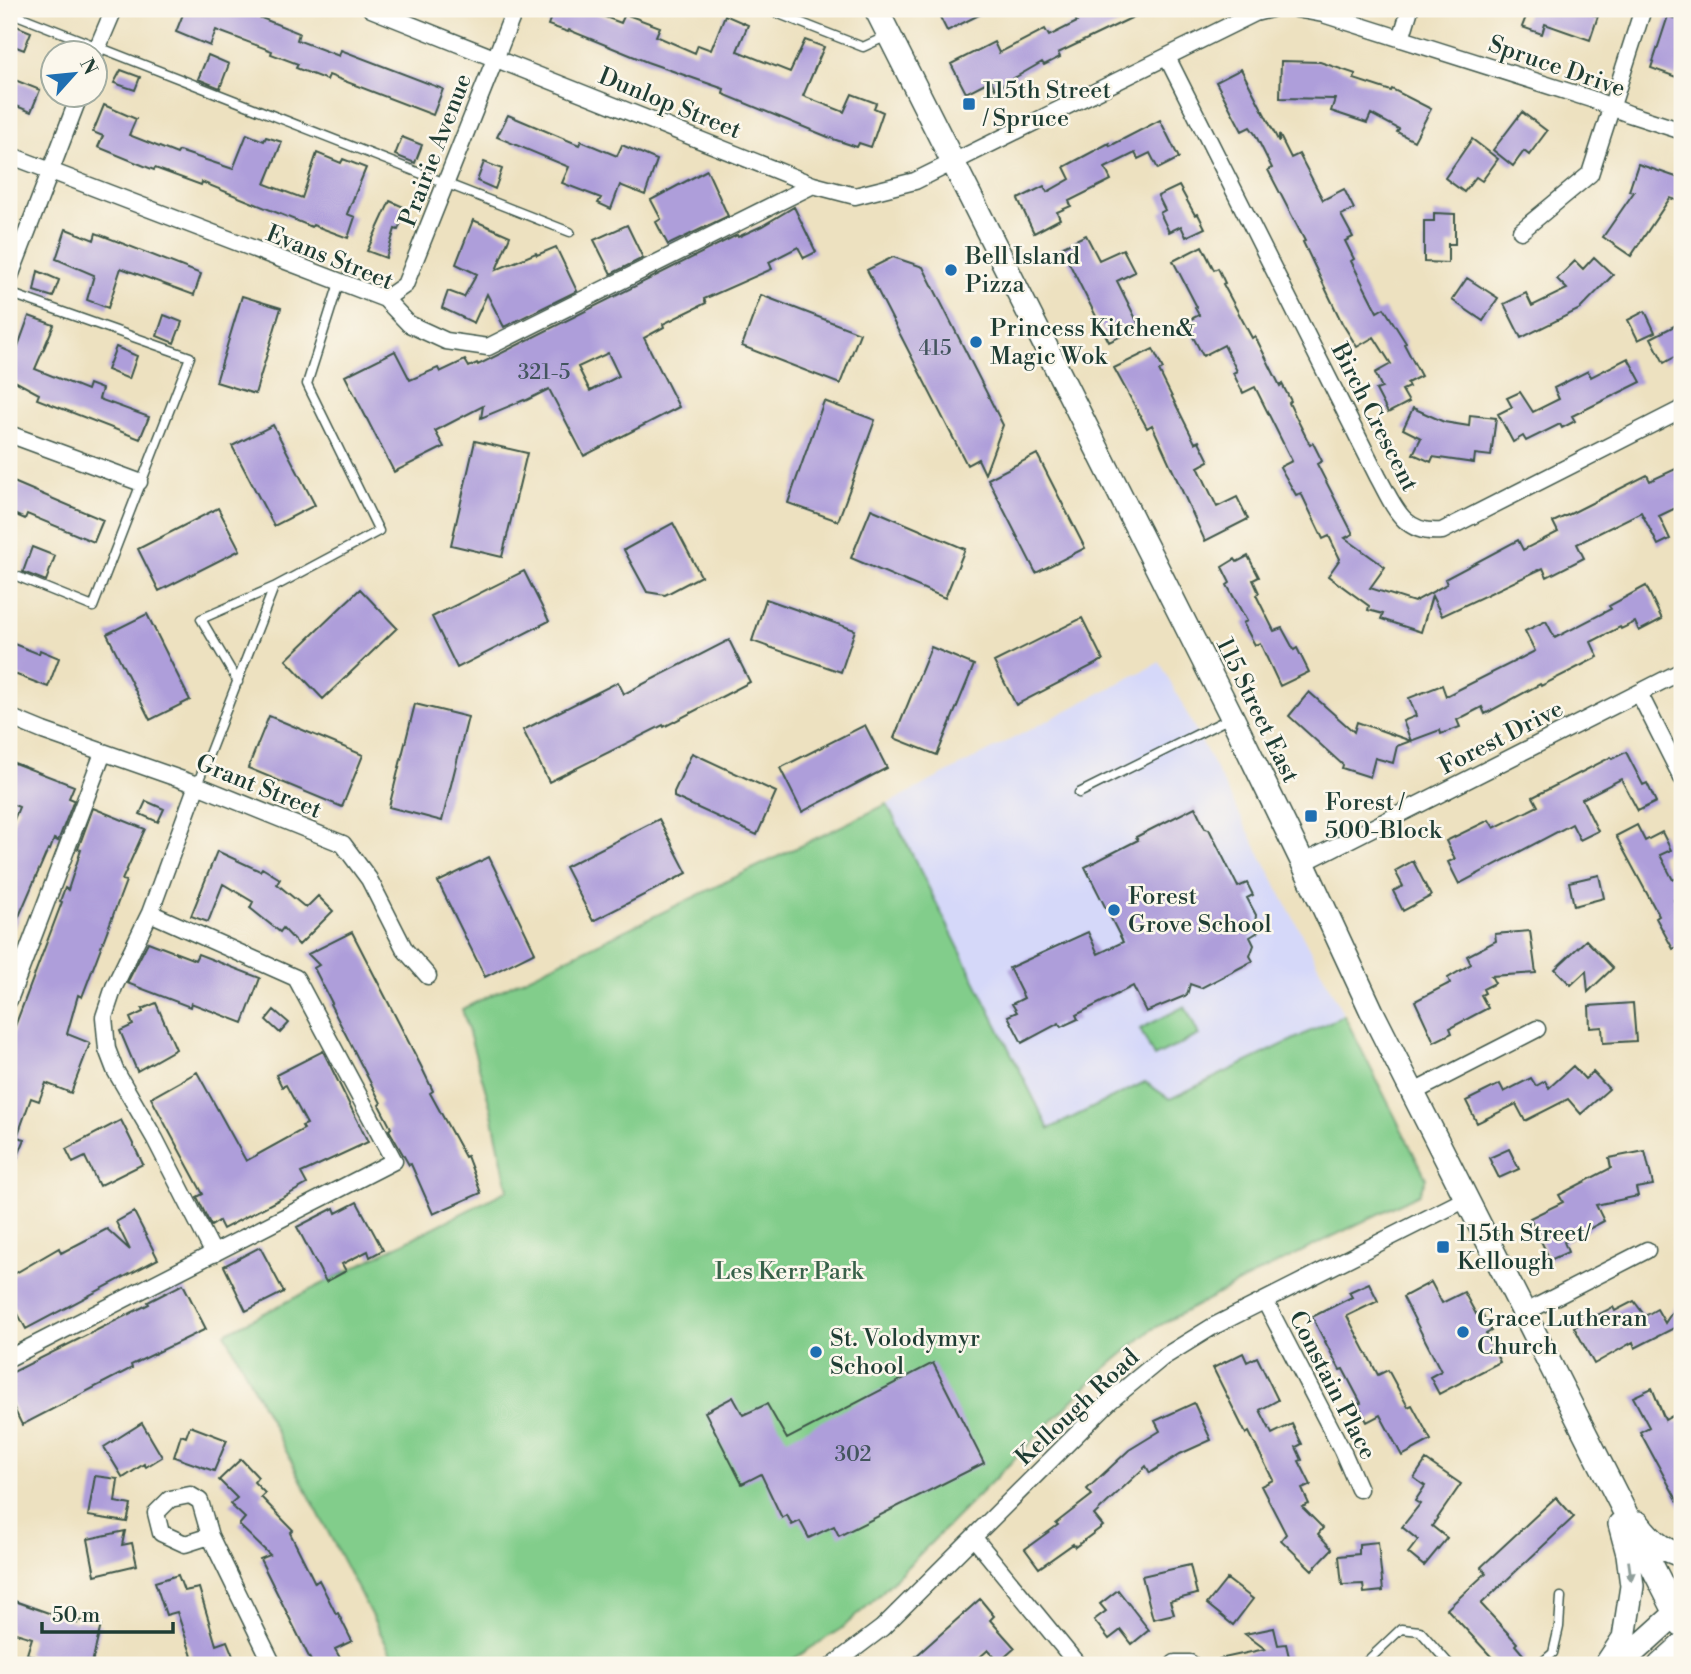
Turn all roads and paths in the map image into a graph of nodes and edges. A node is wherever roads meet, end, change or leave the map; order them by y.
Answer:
1 (114, 9) edge
2 (371, 9) edge
3 (515, 9) edge
4 (766, 9) edge
5 (876, 9) edge
6 (1271, 9) edge
7 (1296, 9) edge
8 (1410, 9) edge
9 (1643, 9) edge
10 (9, 12) edge
11 (890, 35) junction
12 (67, 38) edge
13 (102, 38) edge
14 (1401, 39) junction
15 (108, 56) edge
16 (1167, 57) junction
17 (495, 58) junction
18 (75, 108) edge
19 (1611, 108) junction
20 (1682, 131) edge
21 (9, 155) edge
22 (954, 162) junction
23 (51, 172) junction
24 (446, 184) junction
25 (813, 185) junction
26 (1521, 231) dead end
27 (570, 232) dead end
28 (9, 279) edge
29 (339, 283) junction
30 (9, 293) edge
31 (385, 299) junction
32 (1682, 409) edge
33 (9, 434) edge
34 (139, 482) junction
35 (9, 573) edge
36 (274, 587) junction
37 (1682, 671) edge
38 (238, 682) junction
39 (1639, 693) junction
40 (9, 717) edge
41 (1232, 717) junction
42 (103, 752) junction
43 (1682, 778) edge
44 (197, 785) junction
45 (1079, 793) dead end
46 (1303, 863) junction
47 (150, 913) junction
48 (428, 976) dead end
49 (9, 1000) edge
50 (1537, 1029) dead end
51 (1414, 1093) junction
52 (1466, 1199) junction
53 (1647, 1250) dead end
54 (214, 1254) junction
55 (1265, 1301) junction
56 (1524, 1313) junction
57 (9, 1358) edge
58 (1608, 1481) junction
59 (1359, 1489) dead end
60 (210, 1536) dead end
61 (974, 1538) junction
62 (1682, 1555) edge
63 (1561, 1597) dead end
64 (1680, 1615) edge
65 (1682, 1645) edge
66 (273, 1665) edge
67 (833, 1665) edge
68 (1078, 1665) edge
69 (1173, 1665) edge
70 (1192, 1665) edge
71 (1363, 1665) edge
72 (1450, 1665) edge
73 (1539, 1665) edge
74 (1606, 1665) edge
75 (1619, 1665) edge
76 (1660, 1665) edge

1 - 13 street
2 - 17 street, Dunlop Street
3 - 17 street, Prairie Avenue
4 - 11 lane
5 - 11 street, 115 Street East
6 - 16 street
7 - 14 street, Spruce Drive
8 - 14 street
9 - 19 street
10 - 12 lane
11 - 22 street, 115 Street East
14 - 19 street, Spruce Drive
15 - 24 lane
16 - 22 street
16 - 32 street, Birch Crescent
17 - 24 street, Prairie Avenue
17 - 25 street, Dunlop Street
18 - 23 street
19 - 20 street, Spruce Drive
19 - 26 street
21 - 23 street, Evans Street
22 - 25 street, Dunlop Street
22 - 41 street, 115 Street East
23 - 28 street
23 - 29 street, Evans Street
24 - 27 lane
24 - 31 street, Prairie Avenue
25 - 31 street, Evans Street
29 - 31 street, Evans Street
29 - 36 lane
30 - 34 lane
33 - 34 street
34 - 35 lane
36 - 38 lane
36 - 38 lane
37 - 39 street, Forest Drive
38 - 44 lane
39 - 43 street
39 - 46 street, Forest Drive
40 - 42 street, Grant Street
41 - 45 lane
41 - 46 street, 115 Street East
42 - 44 street, Grant Street
42 - 49 street
44 - 47 street
44 - 48 street, Grant Street
46 - 51 street, 115 Street East
47 - 54 street
47 - 54 street
50 - 51 street
51 - 52 street, 115 Street East
52 - 55 street, Kellough Road
52 - 56 street, 115 Street East
53 - 56 street
54 - 57 street
55 - 59 street, Constain Place
55 - 61 street, Kellough Road
56 - 58 street, 115 Street East
58 - 62 street
58 - 64 street, 115 Street East
58 -> 74 street
60 - 66 street
61 - 67 street, Kellough Road
61 - 68 street
63 - 73 lane
64 - 75 street
65 - 76 street
69 - 70 street
71 - 72 lane

